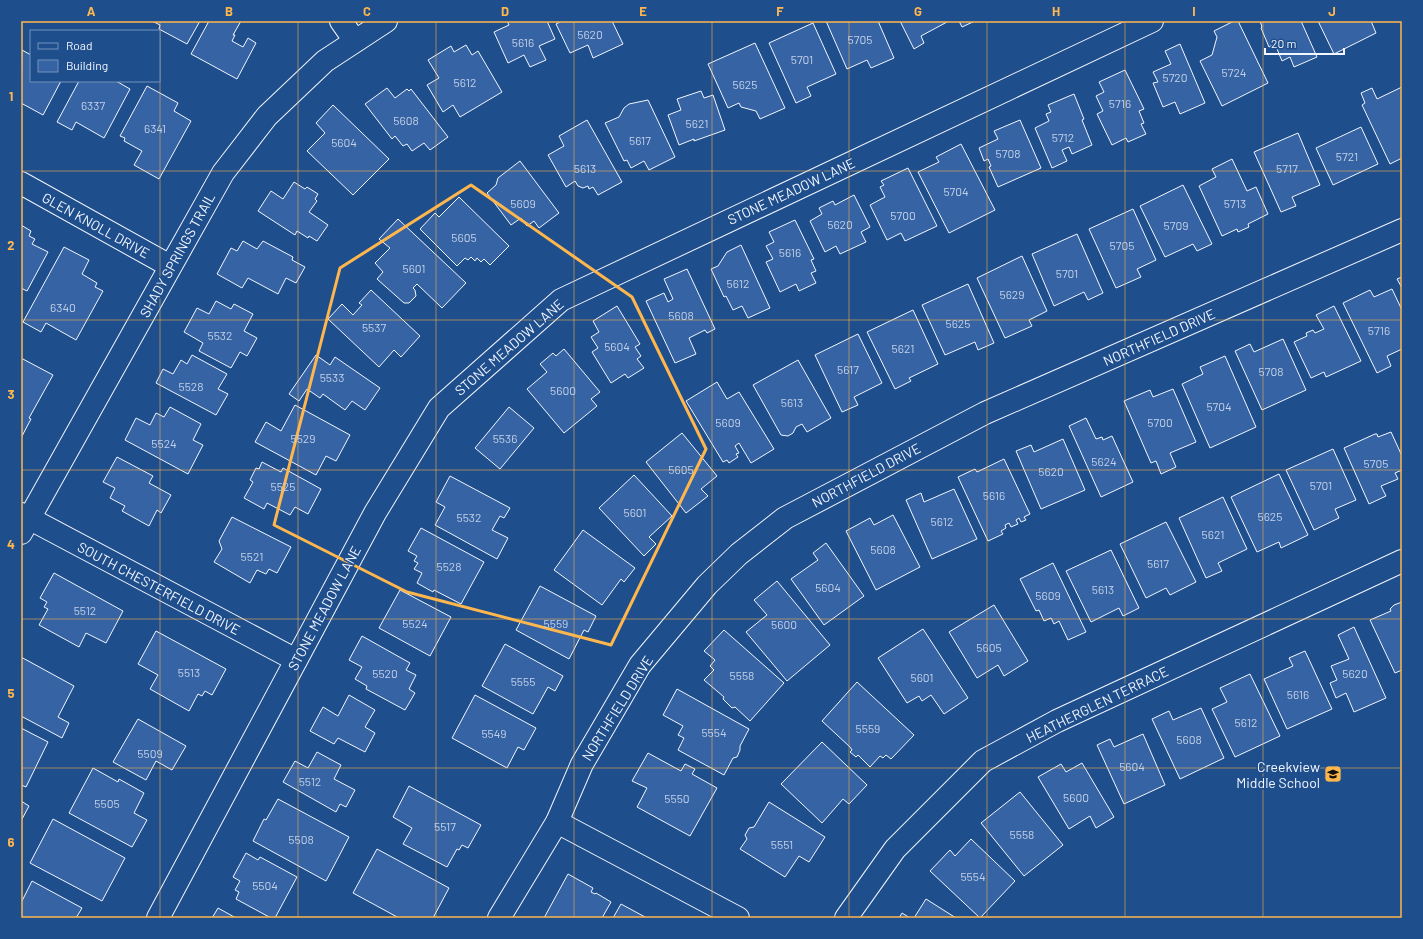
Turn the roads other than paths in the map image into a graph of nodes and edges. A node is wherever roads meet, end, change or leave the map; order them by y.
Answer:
1 (341, 21) edge
2 (386, 21) edge
3 (1152, 21) edge
4 (355, 41) junction
5 (21, 183) edge
6 (1402, 230) edge
7 (170, 266) junction
8 (24, 522) edge
9 (1402, 561) edge
10 (296, 660) junction
11 (557, 822) junction
12 (158, 918) edge
13 (499, 918) edge
14 (738, 918) edge
15 (846, 918) edge

1 - 4 street
2 - 4 street, SHADY SPRINGS TRAIL
3 - 10 street, STONE MEADOW LANE
4 - 7 street, SHADY SPRINGS TRAIL
5 - 7 street, GLEN KNOLL DRIVE
6 - 11 street, NORTHFIELD DRIVE
7 - 8 street, SHADY SPRINGS TRAIL
8 - 10 street, SOUTH CHESTERFIELD DRIVE
9 - 15 street, HEATHERGLEN TERRACE
10 - 12 street, STONE MEADOW LANE
11 - 13 street, NORTHFIELD DRIVE
11 - 14 street

